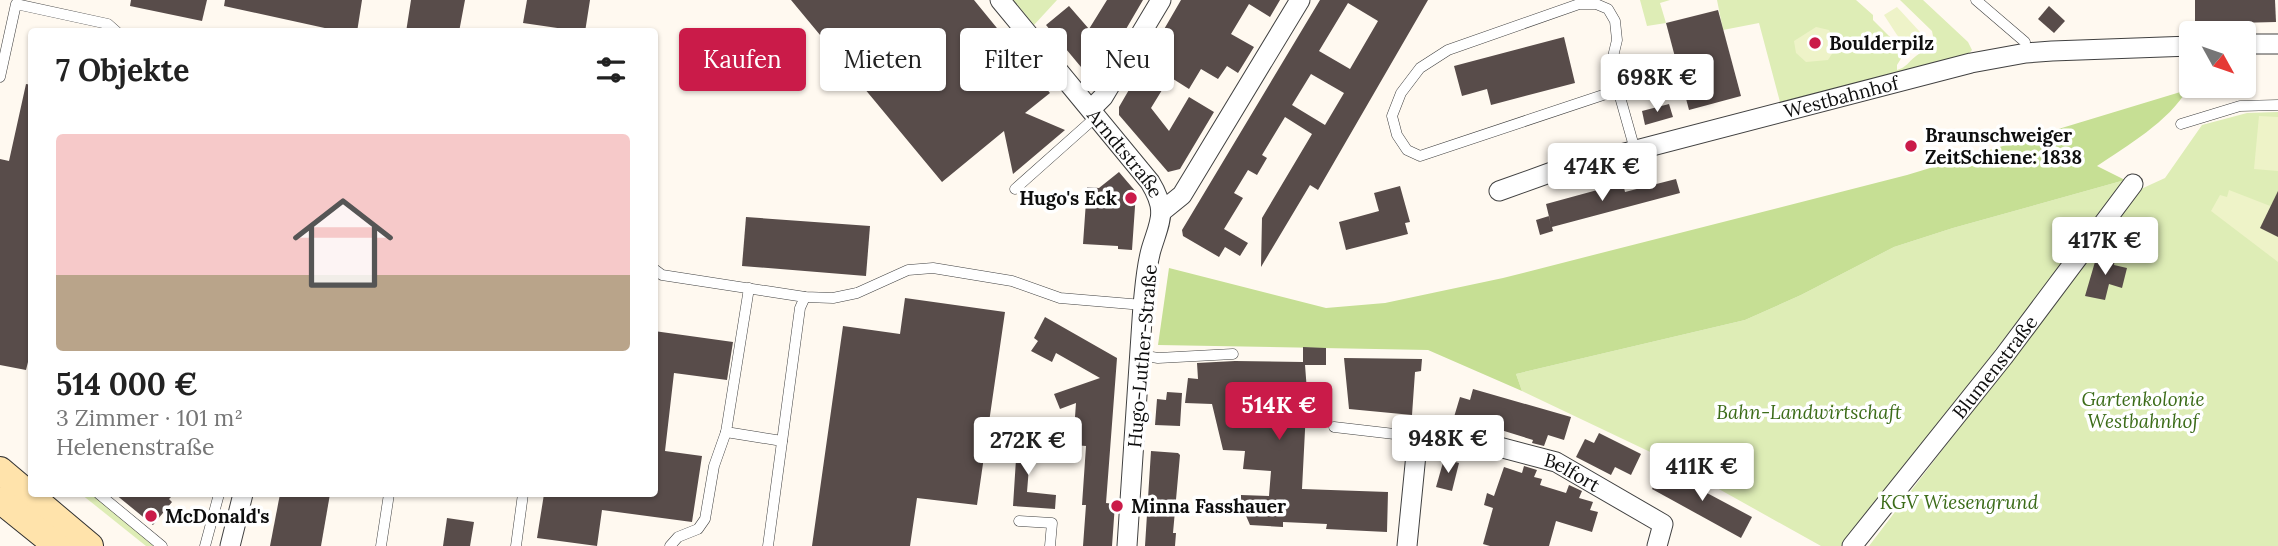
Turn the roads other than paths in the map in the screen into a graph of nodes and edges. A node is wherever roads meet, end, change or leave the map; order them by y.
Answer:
1 (1000, 0) edge
2 (1161, 0) edge
3 (1300, 0) edge
4 (1976, 0) edge
5 (112, 28) edge
6 (2025, 42) dead end
7 (2256, 44) edge
8 (2278, 44) edge
9 (2179, 46) edge
10 (0, 76) edge
11 (1618, 90) junction
12 (2278, 105) edge
13 (1094, 112) junction
14 (2181, 124) dead end
15 (1635, 150) junction
16 (2133, 184) dead end
17 (1015, 189) dead end
18 (1499, 191) dead end
19 (1161, 212) junction
20 (658, 272) edge
21 (749, 288) junction
22 (805, 296) junction
23 (1143, 306) junction
24 (1233, 354) dead end
25 (1140, 355) junction
26 (1334, 427) dead end
27 (726, 432) junction
28 (782, 441) junction
29 (1417, 444) junction
30 (0, 470) edge
31 (28, 494) edge
32 (32, 497) edge
33 (103, 497) edge
34 (218, 497) edge
35 (242, 497) edge
36 (388, 497) edge
37 (523, 497) edge
38 (0, 500) edge
39 (1019, 521) dead end
40 (48, 544) edge
41 (90, 546) edge
42 (162, 546) edge
43 (205, 546) edge
44 (230, 546) edge
45 (380, 546) edge
46 (516, 546) edge
47 (670, 546) edge
48 (768, 546) edge
49 (1050, 546) edge
50 (1127, 546) edge
51 (1407, 546) edge
52 (1657, 546) edge
53 (1852, 546) edge

1 - 13 street, Arndtstraße
2 - 13 street
3 - 19 street
4 - 6 lane
5 - 10 lane
7 - 8 street
9 - 15 street, Westbahnhof
11 - 11 lane
11 - 15 lane
12 - 14 lane
13 - 17 lane
13 - 19 street, Arndtstraße
15 - 18 street, Westbahnhof
16 - 53 street, Blumenstraße
19 - 23 street, Hugo-Luther-Straße
20 - 21 lane
21 - 22 lane
21 - 27 lane
22 - 23 lane
22 - 28 lane
23 - 25 street, Hugo-Luther-Straße
24 - 25 lane
25 - 50 street, Hugo-Luther-Straße
26 - 29 lane
27 - 28 lane
27 - 47 lane
28 - 48 lane
29 - 51 street
29 - 52 street, Belfort
30 - 31 main road
32 - 41 main road
33 - 42 lane
34 - 43 lane
35 - 44 street
36 - 45 lane
37 - 46 lane
38 - 40 main road
39 - 49 lane

